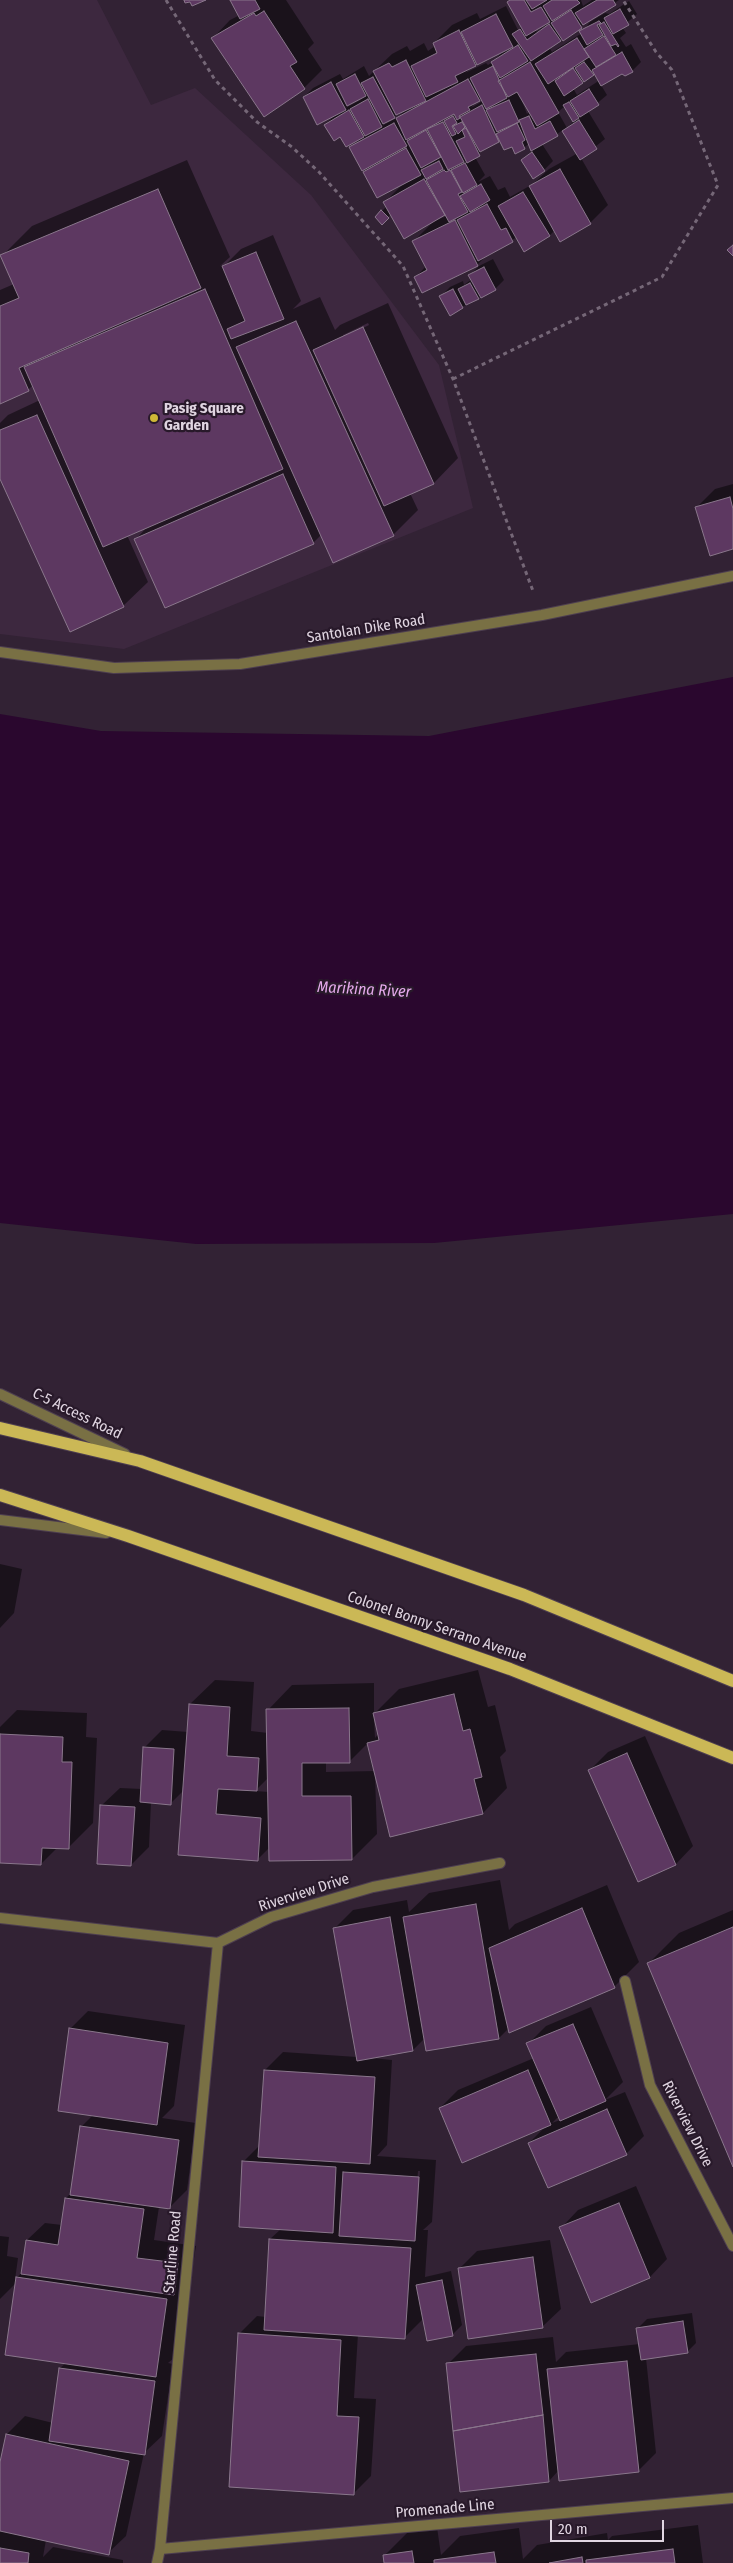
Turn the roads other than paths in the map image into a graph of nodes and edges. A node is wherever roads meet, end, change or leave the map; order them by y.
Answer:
1 (733, 576) edge
2 (0, 652) edge
3 (0, 1394) edge
4 (0, 1428) edge
5 (140, 1461) junction
6 (0, 1495) edge
7 (0, 1520) edge
8 (128, 1536) junction
9 (733, 1681) edge
10 (733, 1758) edge
11 (500, 1864) dead end
12 (0, 1918) edge
13 (218, 1943) junction
14 (625, 1981) dead end
15 (733, 2246) edge
16 (733, 2498) edge
17 (160, 2549) junction
18 (157, 2563) edge

1 - 2 street, Santolan Dike Road
3 - 5 street, C-5 Access Road
4 - 5 main road
5 - 9 main road
6 - 8 main road, Colonel Bonny Serrano Avenue
7 - 8 street
8 - 10 main road, Colonel Bonny Serrano Avenue
11 - 13 street, Riverview Drive
12 - 13 street
13 - 17 street, Starline Road
14 - 15 street, Riverview Drive
16 - 17 street, Promenade Line
17 - 18 street, Starline Road

